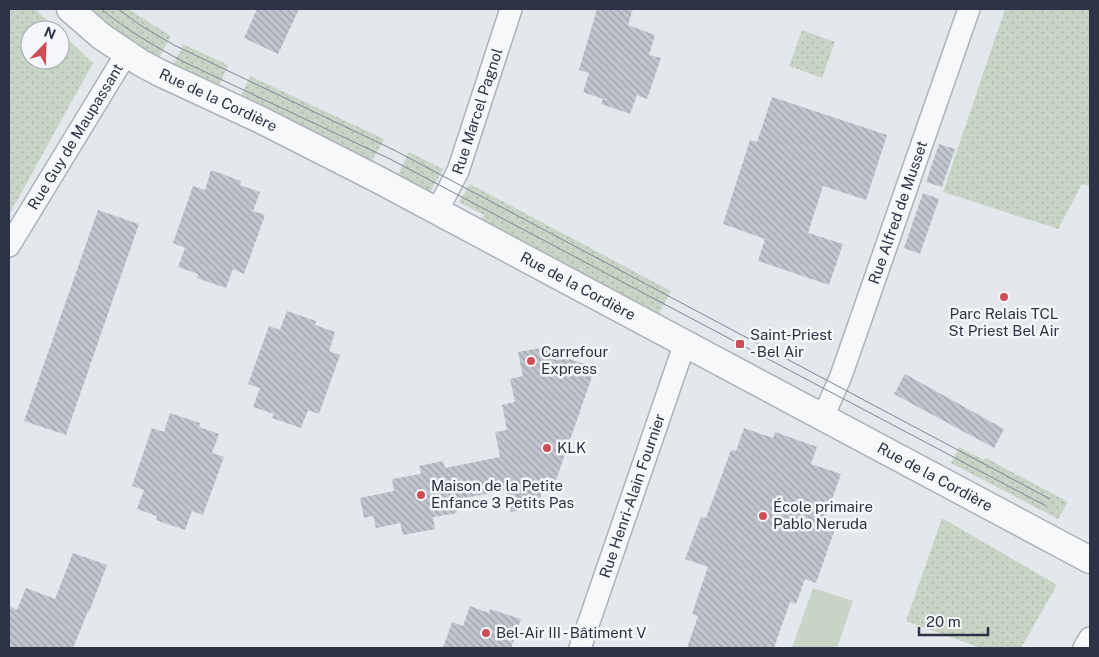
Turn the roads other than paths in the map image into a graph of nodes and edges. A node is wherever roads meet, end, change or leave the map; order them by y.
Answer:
1 (70, 9) edge
2 (511, 9) edge
3 (969, 9) edge
4 (126, 54) junction
5 (437, 211) junction
6 (9, 246) edge
7 (685, 342) junction
8 (823, 417) junction
9 (1090, 560) edge
10 (1090, 638) edge
11 (580, 648) edge
12 (1084, 648) edge

1 - 4 street, Rue de la Cordière
2 - 5 street, Rue Marcel Pagnol
3 - 8 street, Rue Alfred de Musset
4 - 5 street, Rue de la Cordière
4 - 6 street, Rue Guy de Maupassant
5 - 7 street, Rue de la Cordière
7 - 8 street, Rue de la Cordière
7 - 11 street, Rue Henri-Alain Fournier
8 - 9 street, Rue de la Cordière
10 - 12 street

